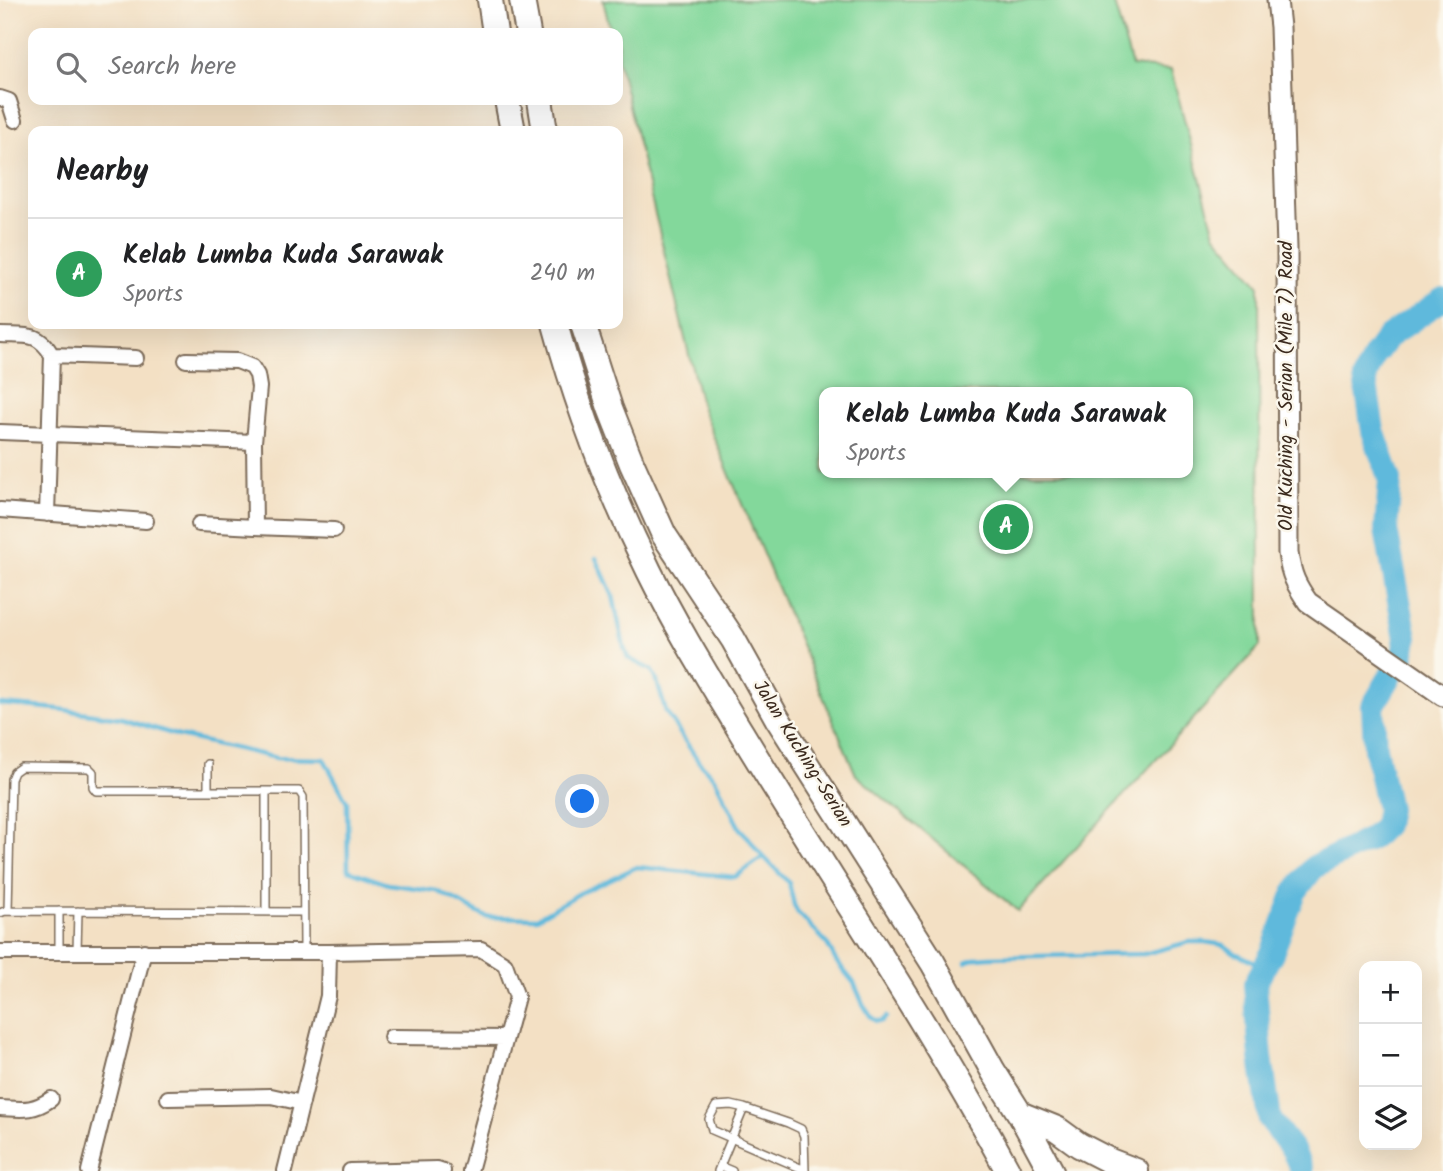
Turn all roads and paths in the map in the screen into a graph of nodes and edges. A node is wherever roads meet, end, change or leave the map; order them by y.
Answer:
1 (490, 0) edge
2 (522, 0) edge
3 (1277, 0) edge
4 (494, 28) edge
5 (527, 28) edge
6 (0, 98) edge
7 (508, 105) edge
8 (541, 105) edge
9 (15, 120) dead end
10 (512, 126) edge
11 (544, 126) edge
12 (556, 329) edge
13 (585, 329) edge
14 (0, 335) edge
15 (52, 355) junction
16 (136, 358) dead end
17 (186, 360) dead end
18 (0, 432) edge
19 (50, 435) junction
20 (254, 442) junction
21 (0, 510) edge
22 (47, 514) junction
23 (146, 521) dead end
24 (199, 524) dead end
25 (255, 527) junction
26 (334, 530) dead end
27 (1435, 691) edge
28 (208, 764) dead end
29 (0, 790) edge
30 (11, 791) junction
31 (208, 791) junction
32 (266, 791) junction
33 (59, 911) junction
34 (78, 911) junction
35 (4, 912) edge
36 (266, 912) junction
37 (303, 912) junction
38 (144, 950) junction
39 (59, 951) junction
40 (77, 951) junction
41 (304, 951) junction
42 (0, 952) edge
43 (329, 952) junction
44 (391, 1037) dead end
45 (506, 1038) junction
46 (169, 1098) dead end
47 (51, 1100) dead end
48 (302, 1103) junction
49 (0, 1108) edge
50 (744, 1108) junction
51 (1020, 1114) junction
52 (732, 1140) junction
53 (719, 1168) edge
54 (805, 1170) edge
55 (89, 1171) edge
56 (285, 1171) edge
57 (350, 1171) edge
58 (443, 1171) edge
59 (470, 1171) edge
60 (732, 1171) edge
61 (1008, 1171) edge
62 (1051, 1171) edge
63 (1136, 1171) edge

1 - 4 highway
2 - 5 highway
3 - 27 street, Old Kuching - Serian (Mile 7) Road
6 - 9 street
7 - 10 highway
8 - 11 highway
12 - 61 highway, Jalan Kuching-Serian
13 - 51 highway, Jalan Kuching-Serian
14 - 15 street
15 - 16 street
15 - 19 street
17 - 20 street
18 - 19 street
19 - 20 street
19 - 22 street
20 - 25 street
21 - 22 street
22 - 23 street
24 - 25 street
25 - 26 street
28 - 31 lane
29 - 30 lane
30 - 31 lane
30 - 35 lane
31 - 32 lane
32 - 36 lane
32 - 37 lane
33 - 34 lane
33 - 35 lane
33 - 39 lane
34 - 36 lane
34 - 40 lane
36 - 37 lane
37 - 41 lane
38 - 40 street
38 - 41 street
38 - 55 street
39 - 40 street
39 - 42 street
41 - 43 street
43 - 45 street
43 - 48 street
44 - 45 street
45 - 59 street
46 - 48 street
47 - 49 street
48 - 56 street
50 - 52 lane
50 - 52 lane
50 - 54 lane
51 - 62 highway, Jalan Kuching-Serian
51 - 63 highway
52 - 53 lane
52 - 54 lane
53 - 60 lane
57 - 58 street

